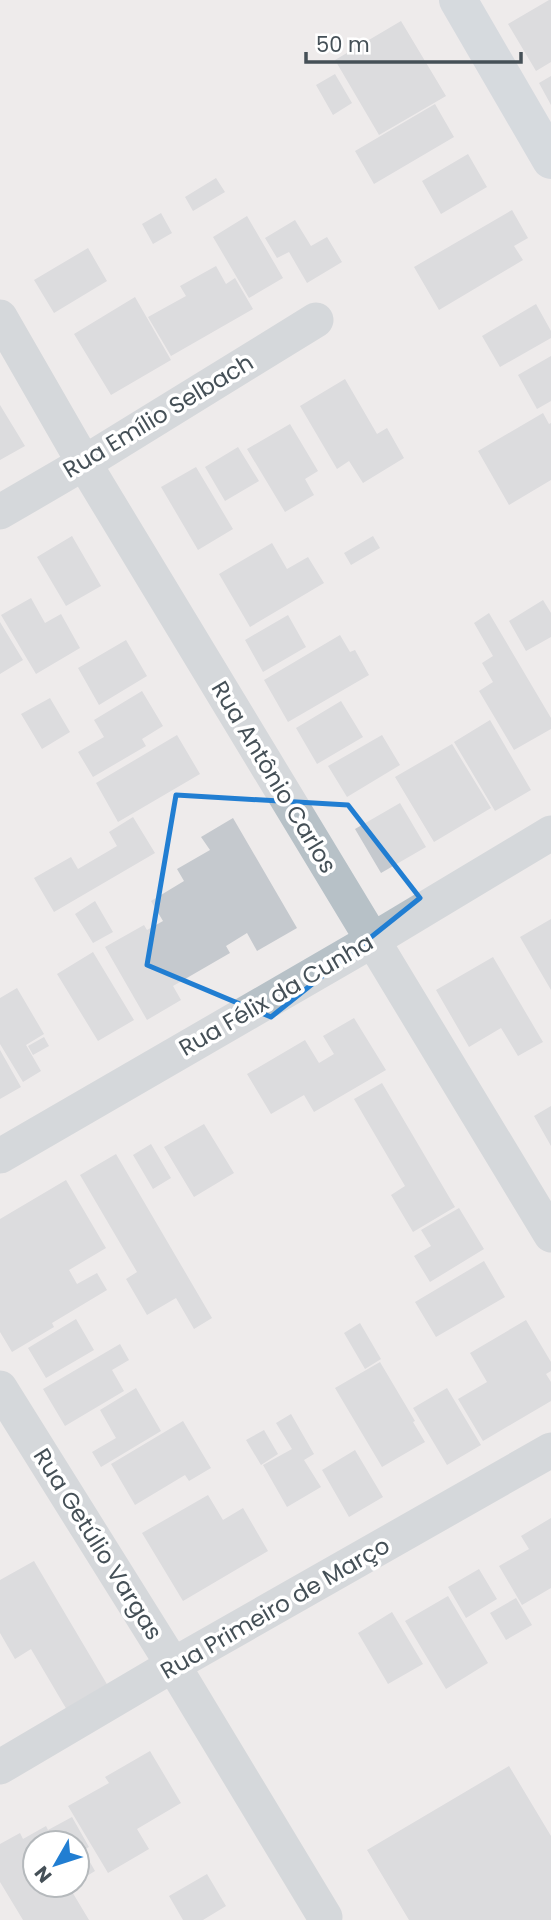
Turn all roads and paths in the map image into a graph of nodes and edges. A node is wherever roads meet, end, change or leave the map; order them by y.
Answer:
1 (458, 0) edge
2 (551, 160) edge
3 (0, 317) edge
4 (316, 320) dead end
5 (84, 463) junction
6 (0, 512) edge
7 (551, 833) edge
8 (373, 940) junction
9 (0, 1156) edge
10 (551, 1234) edge
11 (0, 1388) edge
12 (551, 1450) edge
13 (173, 1665) junction
14 (0, 1767) edge
15 (325, 1917) dead end

1 - 2 main road
3 - 5 street, Rua Antônio Carlos
4 - 5 street, Rua Emílio Selbach
5 - 6 street, Rua Emílio Selbach
5 - 8 street, Rua Antônio Carlos
7 - 8 street, Rua Félix da Cunha
8 - 9 street, Rua Félix da Cunha
8 - 10 street, Rua Antônio Carlos
11 - 13 street, Rua Getúlio Vargas
12 - 13 street, Rua Primeiro de Março
13 - 14 street, Rua Primeiro de Março
13 - 15 street, Rua Getúlio Vargas

